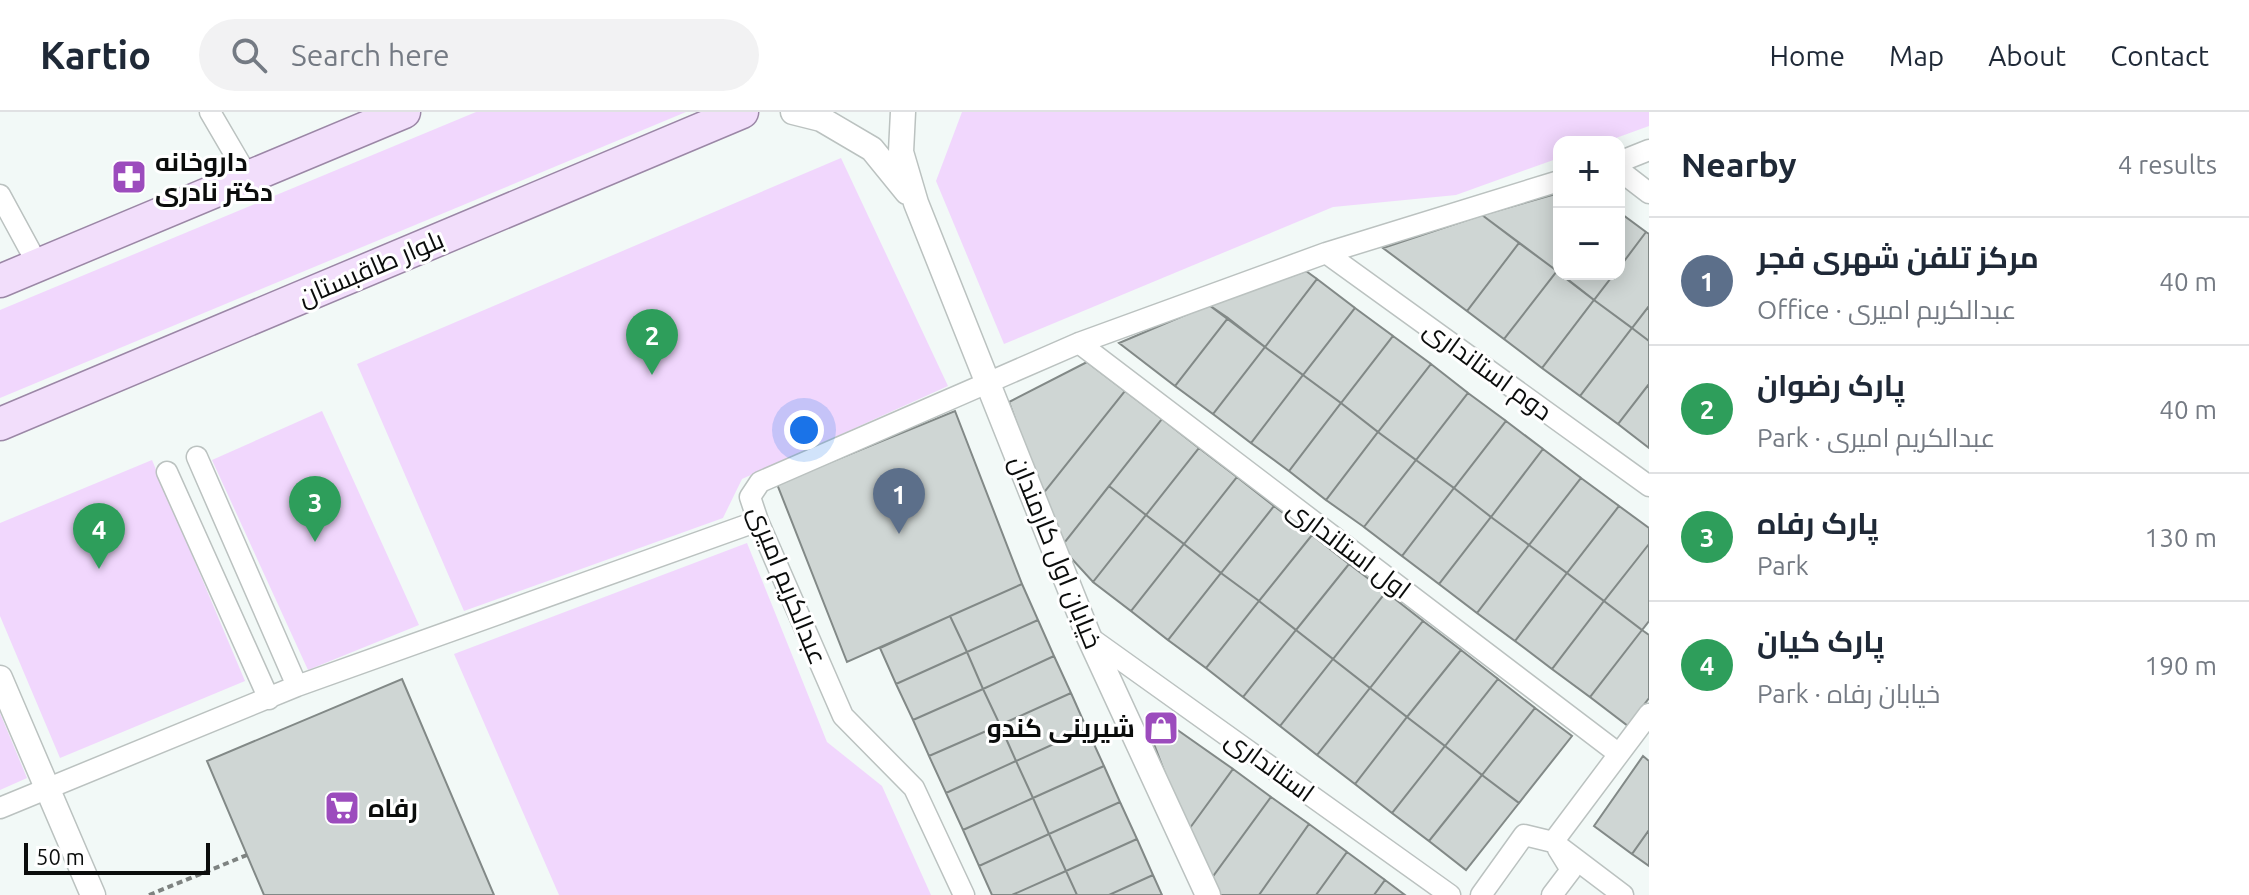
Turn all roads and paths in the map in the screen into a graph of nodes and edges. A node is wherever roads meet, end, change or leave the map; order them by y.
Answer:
1 (210, 112) edge
2 (404, 112) edge
3 (742, 112) edge
4 (793, 112) edge
5 (903, 112) edge
6 (1649, 150) edge
7 (1625, 160) edge
8 (1625, 175) edge
9 (248, 177) junction
10 (1553, 183) edge
11 (1649, 193) edge
12 (0, 195) edge
13 (916, 203) junction
14 (1326, 253) junction
15 (38, 265) junction
16 (0, 281) edge
17 (1079, 343) junction
18 (988, 381) junction
19 (0, 424) edge
20 (197, 457) dead end
21 (167, 472) dead end
22 (1649, 486) edge
23 (758, 521) junction
24 (1089, 637) junction
25 (0, 678) edge
26 (297, 686) junction
27 (269, 699) junction
28 (1649, 714) edge
29 (1619, 754) junction
30 (47, 787) junction
31 (0, 808) edge
32 (1553, 842) junction
33 (247, 855) dead end
34 (93, 895) edge
35 (149, 895) edge
36 (964, 895) edge
37 (1208, 895) edge
38 (1450, 895) edge
39 (1481, 895) edge
40 (1552, 895) edge
41 (1623, 895) edge

1 - 9 street
2 - 9 main road
3 - 19 main road, بلوار طاقبستان
4 - 13 street
5 - 13 street
6 - 7 street
8 - 11 street
9 - 15 main road
10 - 14 street
12 - 15 street
13 - 18 street, خیابان اول کارمندان
14 - 17 street
14 - 22 street, دوم استانداری
15 - 16 main road
17 - 18 street
17 - 29 street, اول استانداری
18 - 23 street, عبدالکریم امیری
18 - 24 street, خیابان اول کارمندان
20 - 26 street
21 - 27 street
23 - 26 street
23 - 36 street, عبدالکریم امیری
24 - 37 street, خیابان اول کارمندان
24 - 38 street, استانداری
25 - 30 street
26 - 27 street
27 - 30 street
28 - 29 street
29 - 32 street
30 - 31 street
30 - 34 street
32 - 39 street
32 - 40 street
32 - 41 street
33 - 35 path

